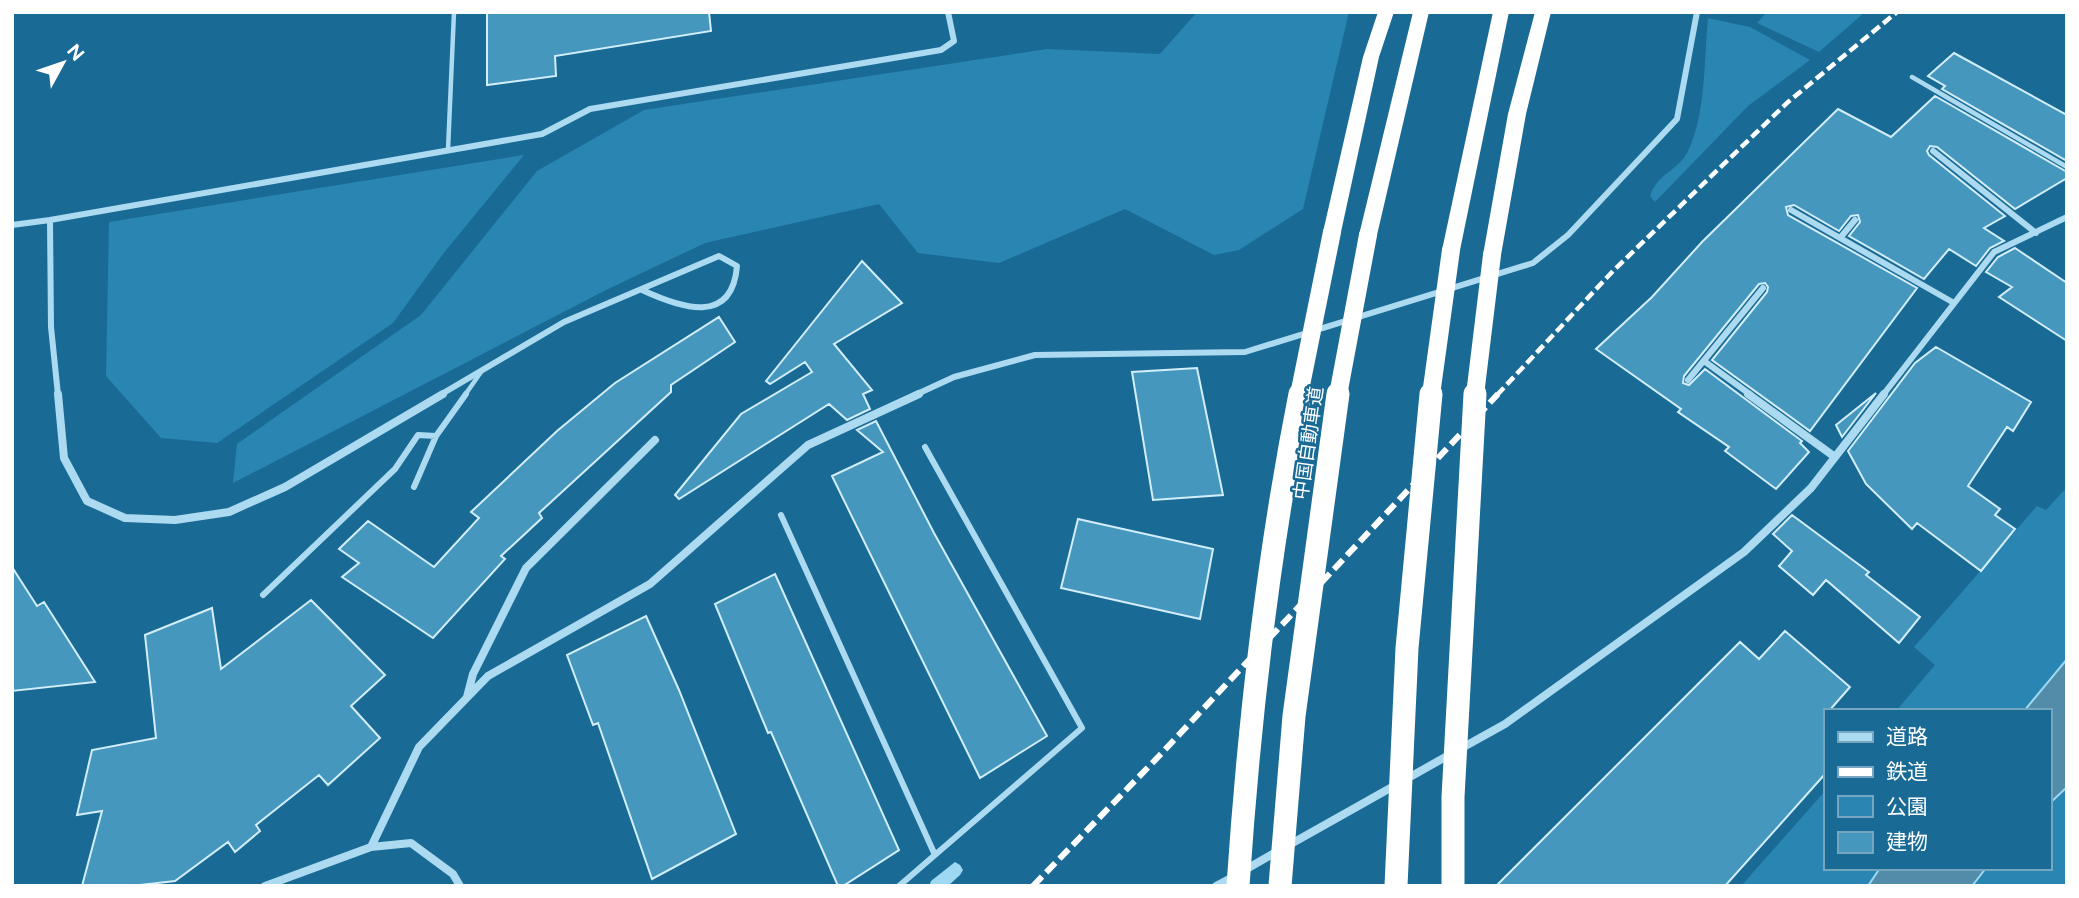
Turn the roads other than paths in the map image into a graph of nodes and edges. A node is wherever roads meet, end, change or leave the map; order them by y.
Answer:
1 (454, 12) edge
2 (948, 12) edge
3 (1386, 12) edge
4 (1422, 12) edge
5 (1501, 12) edge
6 (1543, 12) edge
7 (1698, 12) edge
8 (1912, 77) dead end
9 (448, 150) junction
10 (1933, 151) dead end
11 (2067, 167) edge
12 (1791, 210) dead end
13 (2067, 217) edge
14 (50, 220) junction
15 (1855, 220) dead end
16 (12, 225) edge
17 (2036, 233) junction
18 (1840, 238) junction
19 (1763, 288) dead end
20 (642, 290) junction
21 (1954, 303) junction
22 (1704, 361) junction
23 (481, 372) junction
24 (1688, 380) dead end
25 (436, 436) junction
26 (655, 440) dead end
27 (925, 447) dead end
28 (1835, 457) junction
29 (414, 487) dead end
30 (780, 515) dead end
31 (262, 595) dead end
32 (466, 699) junction
33 (371, 847) junction
34 (935, 855) junction
35 (265, 886) edge
36 (460, 886) edge
37 (899, 886) edge
38 (1216, 886) edge
39 (1238, 886) edge
40 (1280, 886) edge
41 (1396, 886) edge
42 (1453, 886) edge

1 - 9 lane
2 - 9 street
3 - 39 highway, bridge
4 - 40 highway, 中国自動車道, bridge
5 - 41 highway, bridge
6 - 42 highway, bridge
7 - 32 street
8 - 11 lane
9 - 14 street
10 - 17 street
12 - 18 street
13 - 17 street
14 - 16 street
14 - 23 street
15 - 18 street
17 - 21 street
18 - 21 street
19 - 22 street
20 - 20 street
20 - 23 street
21 - 28 street
22 - 24 street
22 - 28 street
23 - 25 lane
25 - 29 lane
25 - 31 lane
26 - 32 street
27 - 34 lane
28 - 38 street
30 - 34 lane
32 - 33 street
33 - 35 street
33 - 36 street
34 - 37 lane

